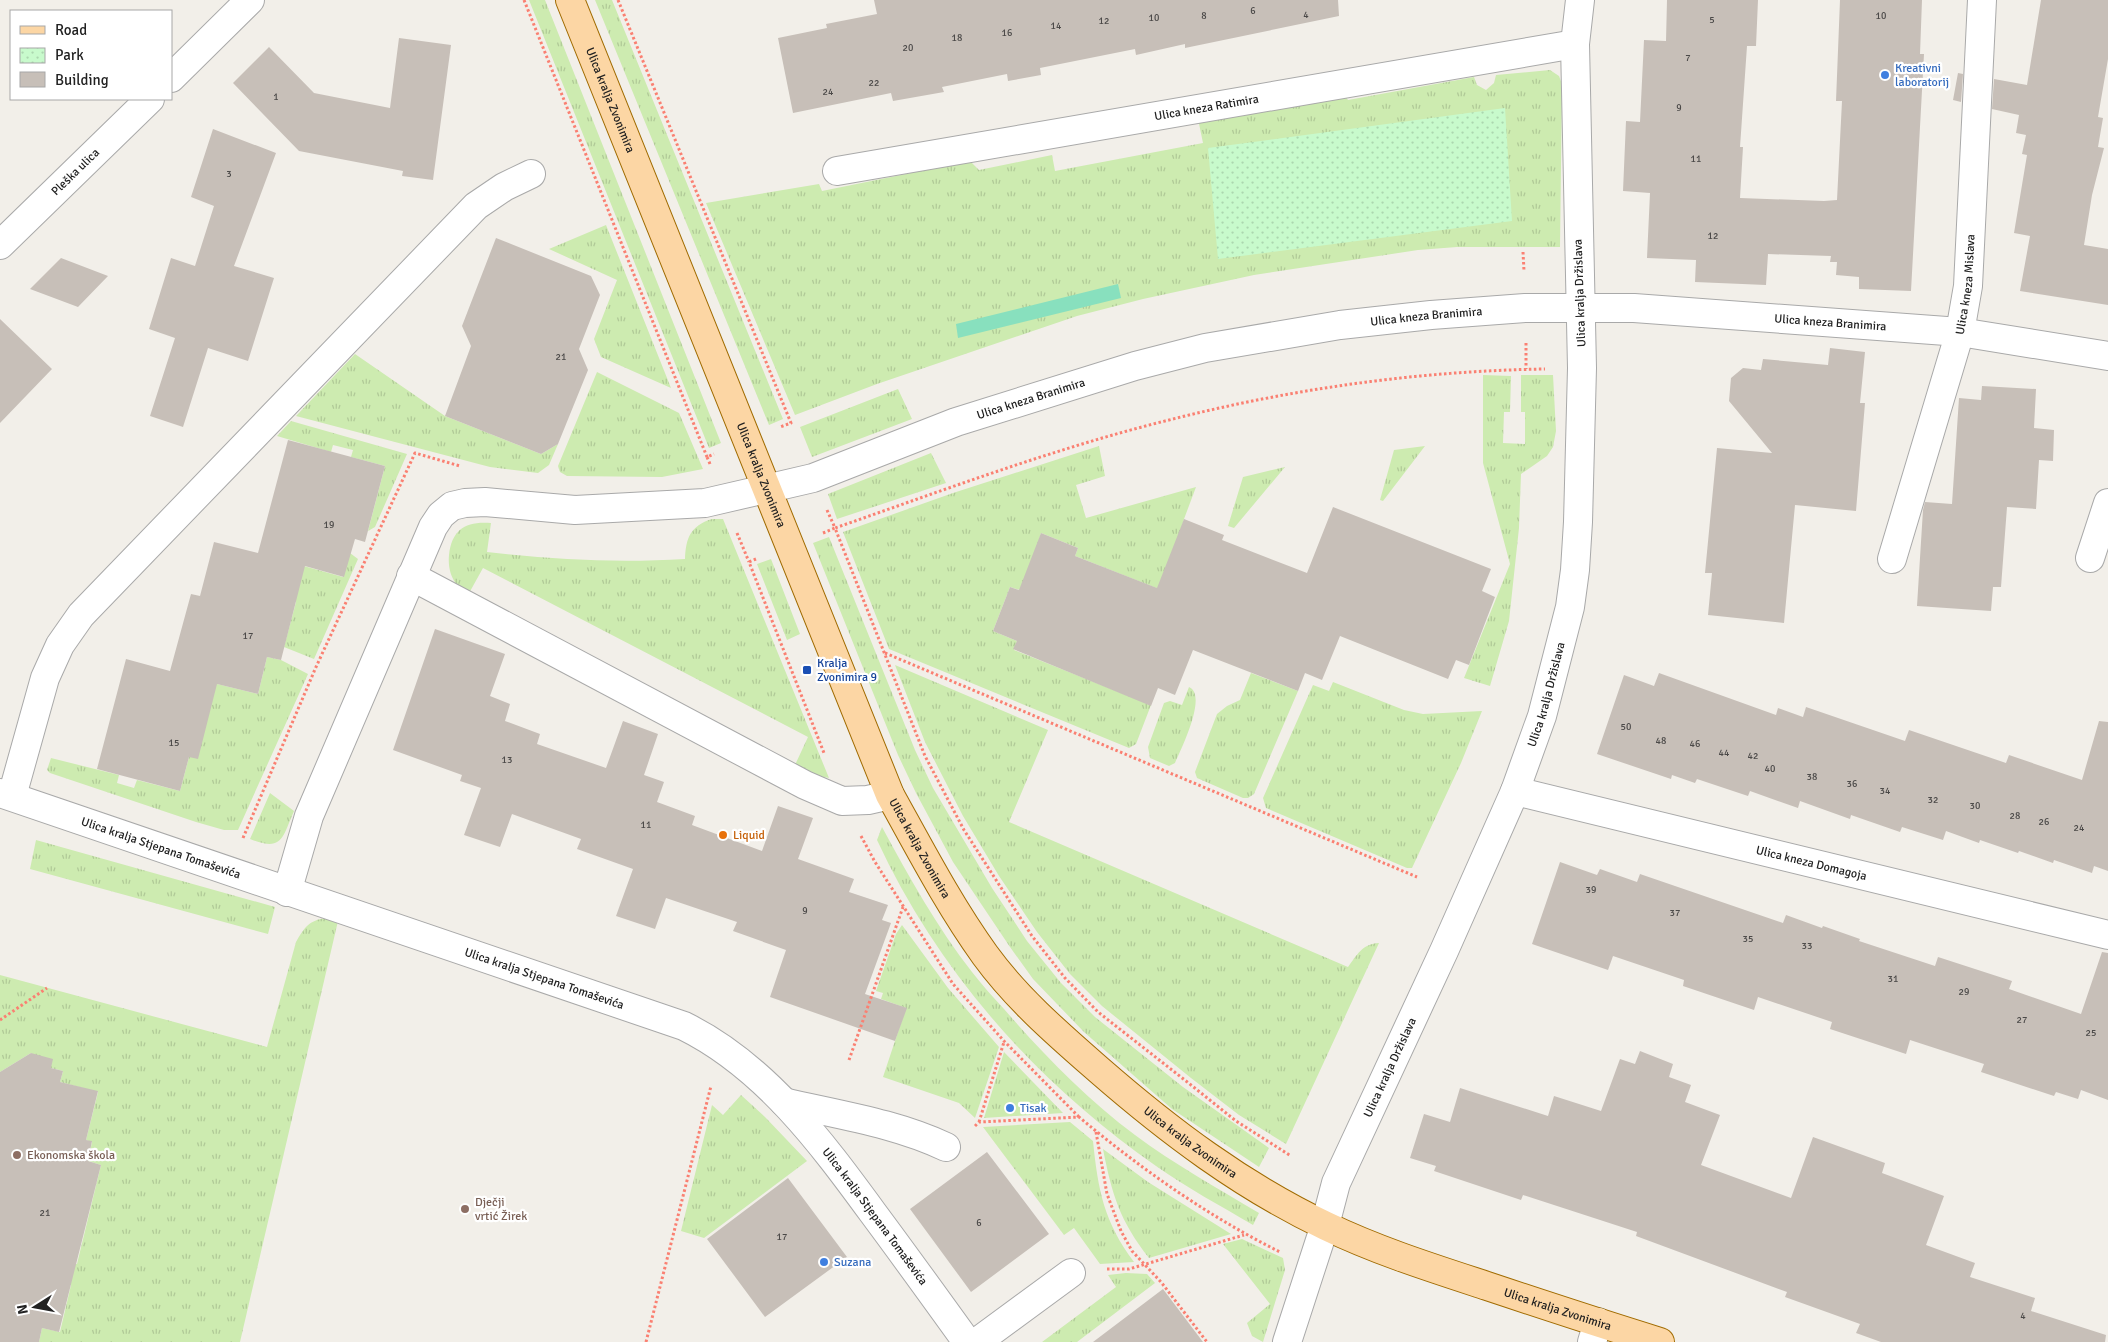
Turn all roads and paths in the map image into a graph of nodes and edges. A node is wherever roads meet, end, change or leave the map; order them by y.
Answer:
1 (250, 0) edge
2 (524, 0) edge
3 (570, 0) edge
4 (618, 0) edge
5 (1580, 0) edge
6 (1982, 0) edge
7 (1575, 44) junction
8 (172, 77) edge
9 (149, 100) edge
10 (837, 171) dead end
11 (531, 174) dead end
12 (0, 245) edge
13 (1582, 307) junction
14 (1960, 332) junction
15 (2108, 356) edge
16 (1526, 370) dead end
17 (791, 423) dead end
18 (706, 457) dead end
19 (813, 478) junction
20 (766, 490) junction
21 (2108, 503) edge
22 (835, 528) junction
23 (789, 546) junction
24 (2090, 558) dead end
25 (1892, 559) dead end
26 (411, 576) junction
27 (884, 653) junction
28 (1515, 791) junction
29 (6, 795) edge
30 (890, 795) junction
31 (842, 801) junction
32 (1417, 877) dead end
33 (287, 892) junction
34 (903, 906) dead end
35 (2108, 935) edge
36 (47, 988) dead end
37 (0, 1020) edge
38 (1004, 1042) dead end
39 (720, 1046) junction
40 (849, 1060) dead end
41 (784, 1102) junction
42 (979, 1122) junction
43 (1096, 1131) junction
44 (946, 1147) joint
45 (1291, 1156) dead end
46 (1325, 1225) junction
47 (1244, 1234) junction
48 (1144, 1265) junction
49 (1310, 1267) junction
50 (1104, 1269) dead end
51 (1071, 1273) dead end
52 (1595, 1332) edge
53 (646, 1342) edge
54 (967, 1342) edge
55 (977, 1342) edge
56 (1208, 1342) edge
57 (1287, 1342) edge
58 (1660, 1342) edge

1 - 8 street
2 - 18 path
3 - 20 main road, Ulica kralja Zvonimira
4 - 17 path
5 - 7 street, Ulica kralja Držislava
6 - 14 street, Ulica kneza Mislava
7 - 10 street, Ulica kneza Ratimira
7 - 13 street, Ulica kralja Držislava
9 - 12 street, Pleška ulica
11 - 29 street
13 - 14 street, Ulica kneza Branimira
13 - 19 street, Ulica kneza Branimira
13 - 28 street, Ulica kralja Držislava
14 - 15 street, Ulica kneza Branimira
14 - 25 street, Ulica kneza Mislava
16 - 22 path
19 - 20 street, Ulica kneza Branimira
19 - 22 path
20 - 23 main road, Ulica kralja Zvonimira
20 - 26 street, Ulica kneza Branimira
21 - 24 street
22 - 23 path
22 - 27 path
23 - 30 main road, Ulica kralja Zvonimira
23 - 31 path
26 - 31 street
26 - 33 street, Ulica kneza Branimira
27 - 32 path
27 - 45 path
28 - 35 street, Ulica kneza Domagoja
28 - 46 street, Ulica kralja Držislava
29 - 33 street, Ulica kralja Stjepana Tomaševića
30 - 31 street
30 - 46 main road, Ulica kralja Zvonimira
33 - 39 street, Ulica kralja Stjepana Tomaševića
34 - 40 path
36 - 37 path
38 - 42 path
39 - 41 street, Ulica kralja Stjepana Tomaševića
39 - 53 path
41 - 44 street
41 - 54 street, Ulica kralja Stjepana Tomaševića
42 - 43 path
42 - 44 path
43 - 47 path
43 - 48 path
46 - 49 street, Ulica kralja Držislava
46 - 52 main road, Ulica kralja Zvonimira
47 - 48 path
47 - 49 path
48 - 50 path
48 - 56 path
49 - 57 street, Ulica kralja Držislava
51 - 55 street
52 - 58 main road, Ulica kralja Zvonimira

